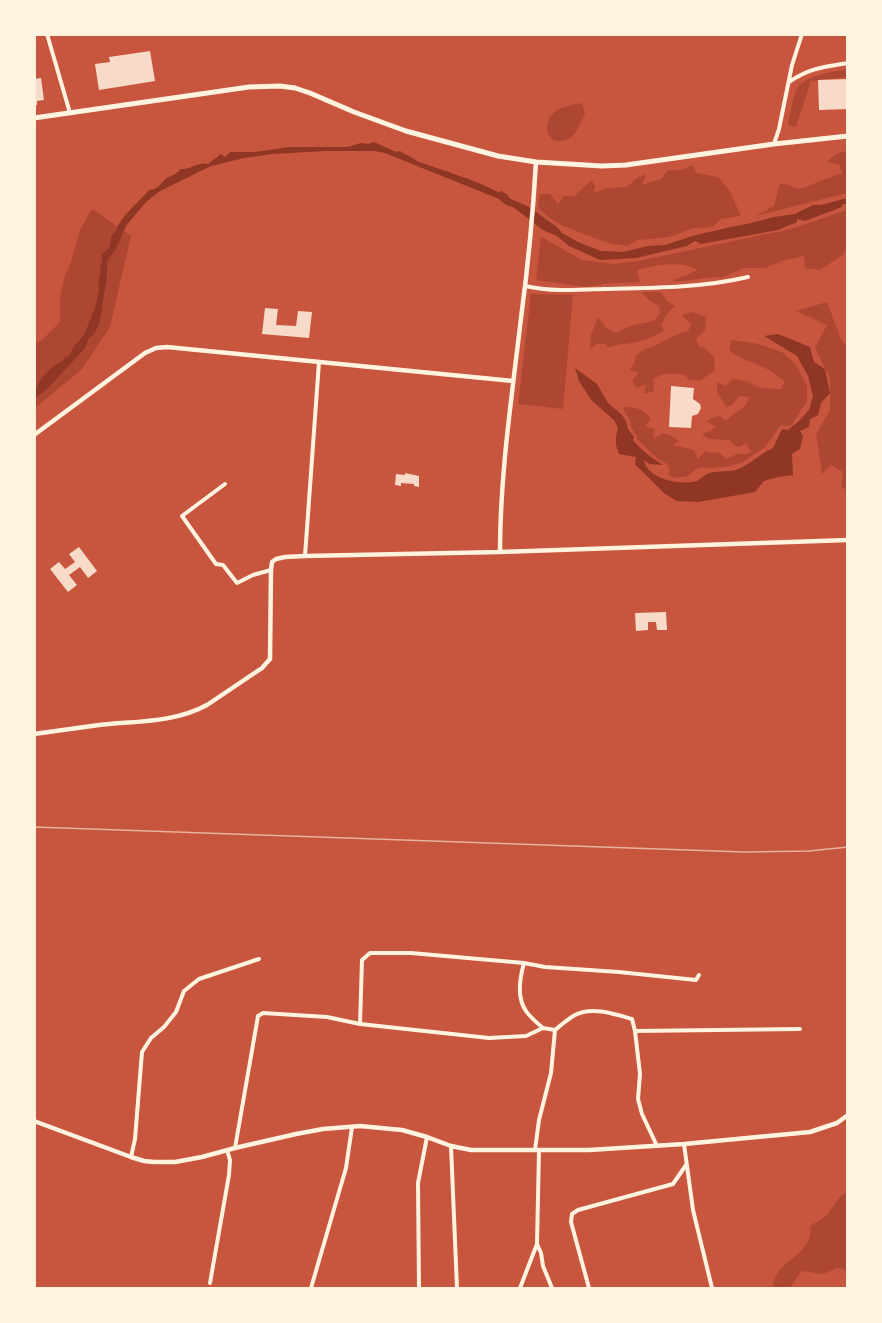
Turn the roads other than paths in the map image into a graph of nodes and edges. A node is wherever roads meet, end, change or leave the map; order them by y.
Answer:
1 (47, 34) edge
2 (802, 34) edge
3 (848, 63) edge
4 (789, 83) junction
5 (70, 113) junction
6 (34, 118) edge
7 (848, 136) edge
8 (774, 144) junction
9 (537, 162) junction
10 (748, 277) dead end
11 (525, 286) junction
12 (319, 362) junction
13 (513, 381) junction
14 (34, 435) edge
15 (225, 484) dead end
16 (848, 540) edge
17 (500, 552) junction
18 (305, 556) junction
19 (271, 570) junction
20 (34, 734) edge
21 (259, 959) dead end
22 (524, 963) junction
23 (699, 975) dead end
24 (360, 1024) junction
25 (543, 1028) junction
26 (800, 1029) dead end
27 (555, 1030) junction
28 (635, 1031) junction
29 (848, 1115) edge
30 (34, 1121) edge
31 (352, 1127) junction
32 (427, 1137) junction
33 (684, 1144) junction
34 (451, 1146) junction
35 (657, 1146) junction
36 (235, 1148) junction
37 (228, 1150) junction
38 (537, 1150) junction
39 (131, 1157) junction
40 (686, 1165) junction
41 (537, 1244) junction
42 (210, 1282) dead end
43 (311, 1288) edge
44 (419, 1288) edge
45 (457, 1288) edge
46 (520, 1288) edge
47 (552, 1288) edge
48 (589, 1288) edge
49 (712, 1288) edge

1 - 5 street
2 - 4 street
3 - 4 street
4 - 8 street
5 - 6 main road
5 - 9 main road
7 - 8 main road
8 - 9 main road
9 - 11 street
10 - 11 street
11 - 13 street
12 - 13 street
12 - 14 street
12 - 18 street
13 - 17 street
15 - 19 street
16 - 17 street
17 - 18 street
18 - 19 street
19 - 20 street
21 - 39 street
22 - 23 street
22 - 24 street
22 - 25 street
24 - 25 street
24 - 36 street
25 - 27 street
26 - 28 street
27 - 28 street
27 - 38 street
28 - 35 street
29 - 33 street
30 - 39 street
31 - 32 street
31 - 36 street
31 - 43 street
32 - 34 street
32 - 44 street
33 - 35 street
33 - 40 street
34 - 38 street
34 - 45 street
35 - 38 street
36 - 37 street
37 - 39 street
37 - 42 street
38 - 41 street
40 - 48 street
40 - 49 street
41 - 46 street
41 - 47 street

